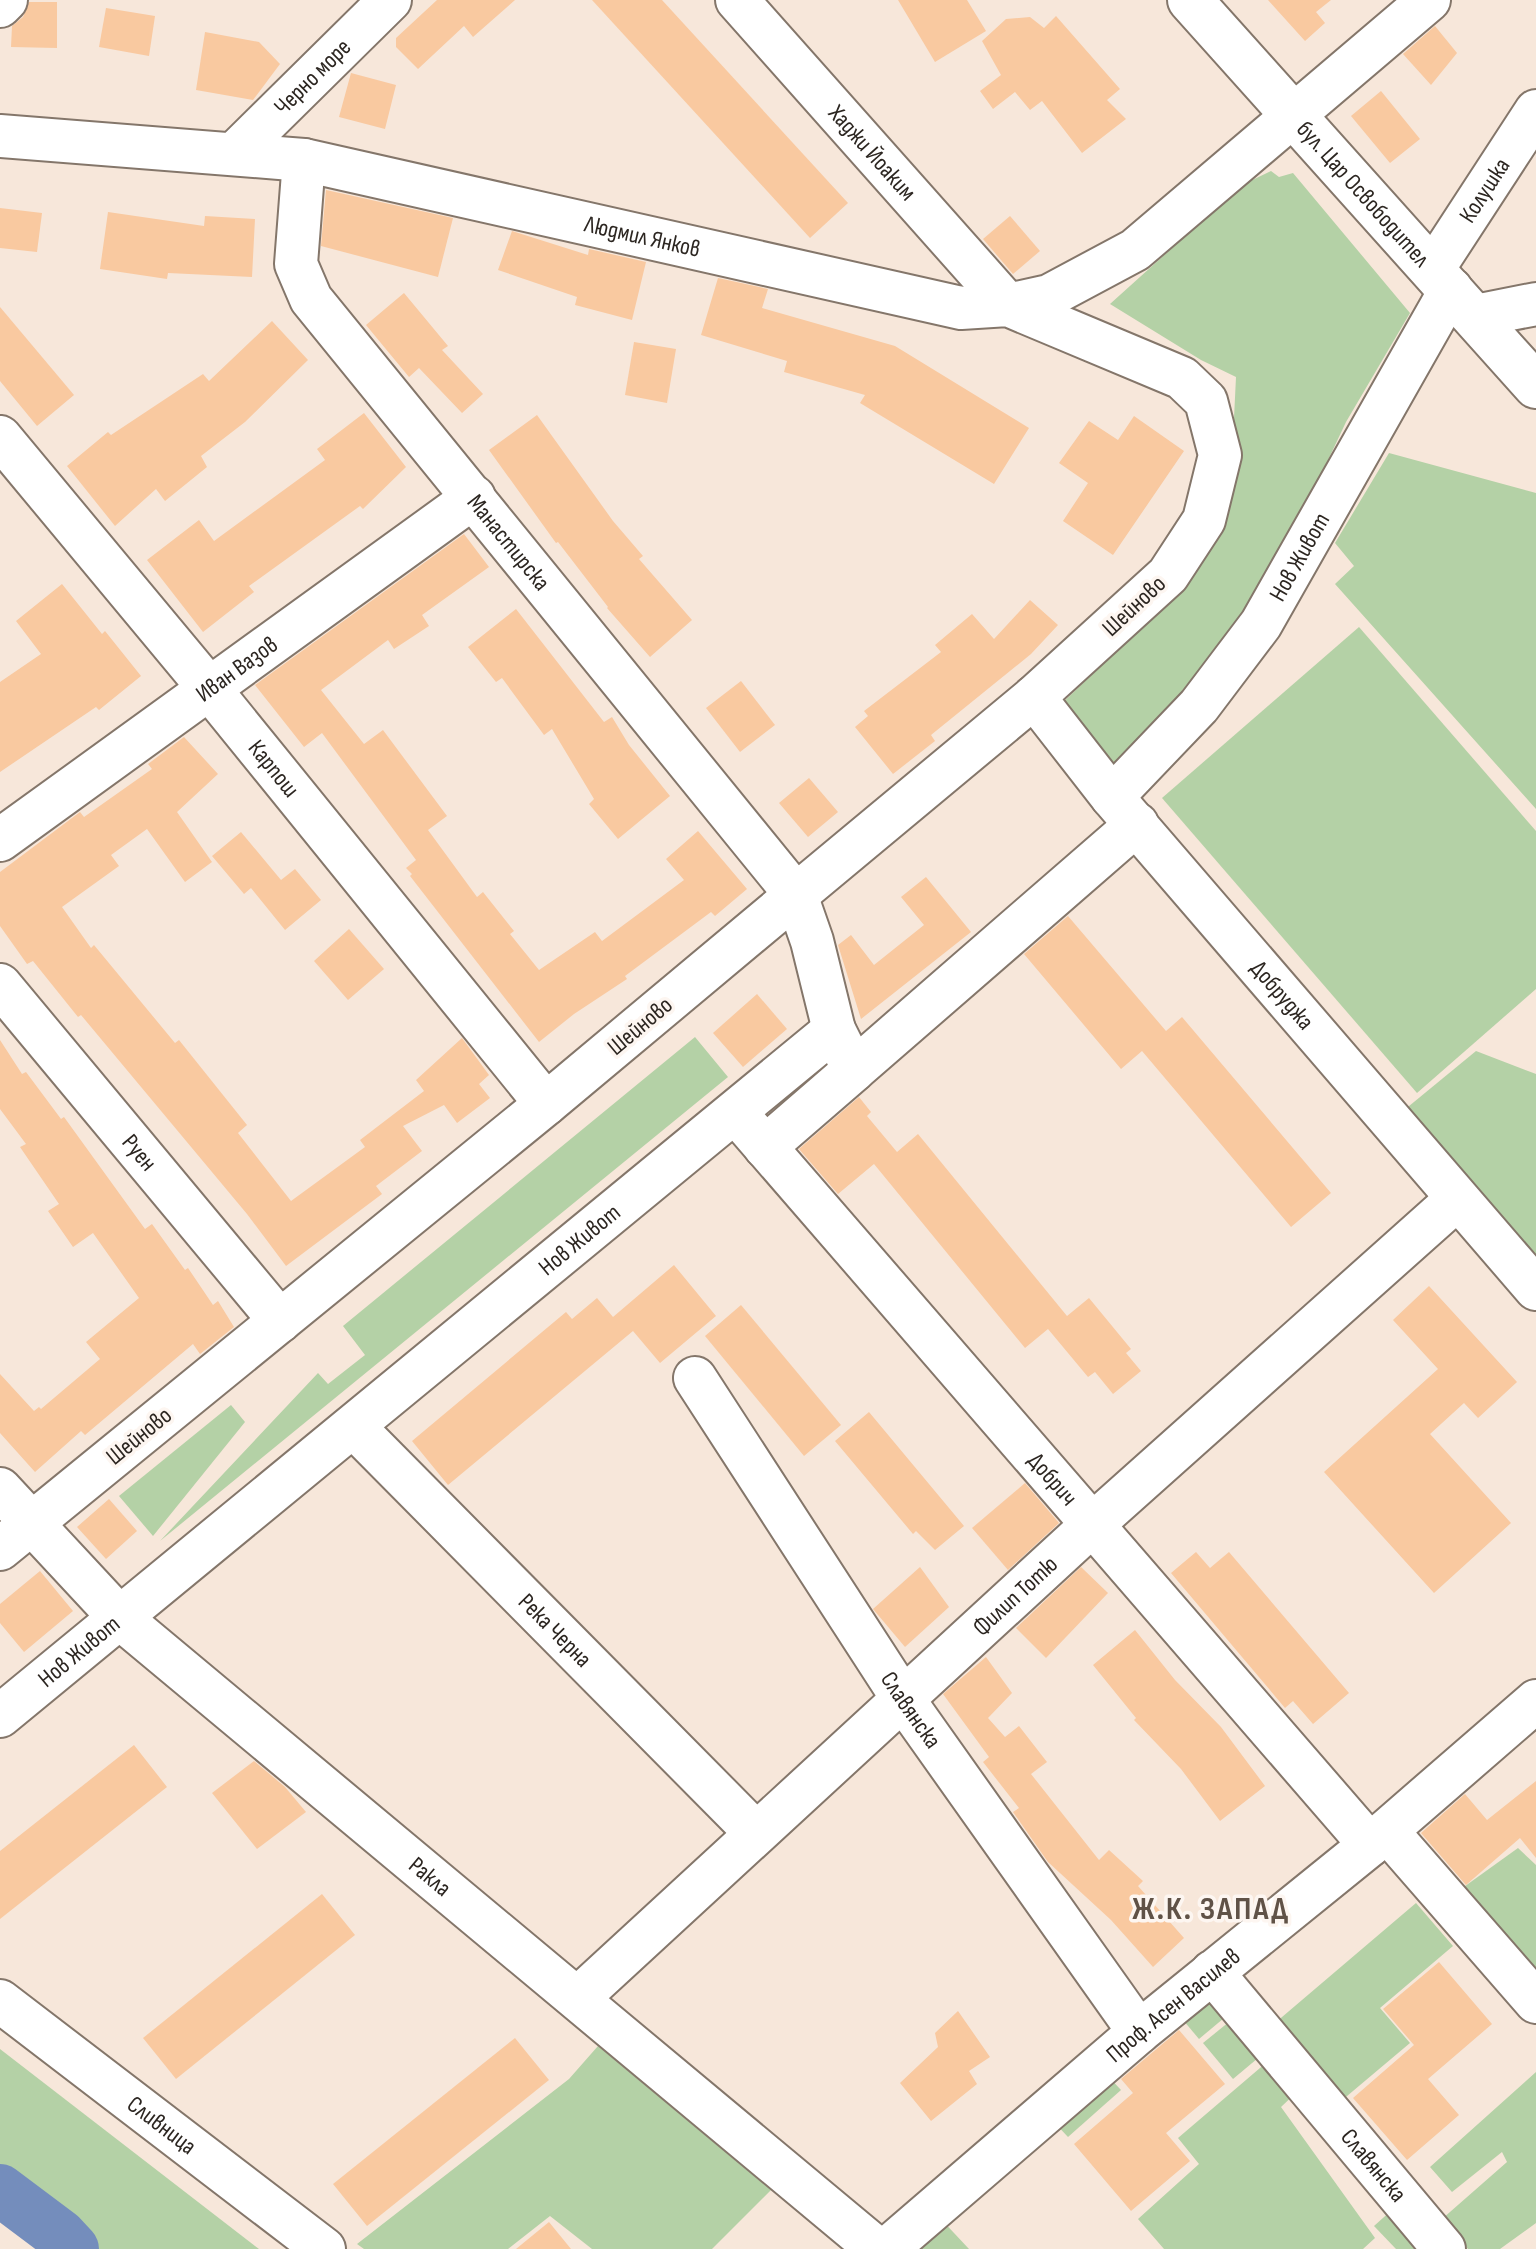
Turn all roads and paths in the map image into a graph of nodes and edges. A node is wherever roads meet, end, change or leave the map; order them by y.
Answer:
1 (6, 0) edge
2 (390, 0) edge
3 (737, 0) edge
4 (1190, 0) edge
5 (1429, 0) edge
6 (0, 6) edge
7 (1536, 111) edge
8 (1293, 116) junction
9 (0, 136) edge
10 (234, 154) junction
11 (304, 160) junction
12 (1453, 291) junction
13 (1536, 304) edge
14 (1008, 305) junction
15 (1536, 386) edge
16 (0, 437) edge
17 (1220, 455) joint
18 (474, 497) junction
19 (208, 687) junction
20 (1034, 697) junction
21 (1124, 810) junction
22 (0, 840) edge
23 (796, 895) junction
24 (0, 985) edge
25 (834, 1030) junction
26 (854, 1070) junction
27 (546, 1104) junction
28 (736, 1113) junction
29 (765, 1147) junction
30 (1457, 1199) junction
31 (1536, 1289) edge
32 (280, 1321) junction
33 (695, 1378) dead end
34 (354, 1427) junction
35 (0, 1489) edge
36 (32, 1523) junction
37 (1093, 1524) junction
38 (0, 1549) edge
39 (120, 1618) junction
40 (903, 1699) junction
41 (1536, 1701) edge
42 (0, 1716) edge
43 (756, 1833) junction
44 (1379, 1838) junction
45 (1212, 1972) junction
46 (578, 1998) junction
47 (0, 2001) edge
48 (1536, 2002) edge
49 (1139, 2032) junction
50 (324, 2249) edge
51 (877, 2249) edge
52 (887, 2249) edge
53 (1444, 2249) edge

1 - 6 street
2 - 10 street, Черно море
3 - 14 street, Хаджи Йоаким
4 - 8 main road, бул. Цар Освободител
5 - 8 street
7 - 12 street, Колушка
8 - 12 main road, бул. Цар Освободител
8 - 14 street
9 - 10 street, Людмил Янков
10 - 11 street, Людмил Янков
11 - 14 street, Людмил Янков
11 - 18 street, Манастирска
12 - 13 street
12 - 15 main road, бул. Цар Освободител
12 - 21 street, Нов Живот
14 - 17 street, Людмил Янков
16 - 19 street, Карпош
17 - 20 street, Шейново
18 - 19 street, Иван Вазов
18 - 23 street, Манастирска
19 - 22 street, Иван Вазов
19 - 27 street, Карпош
20 - 21 street, Добруджа
20 - 23 street, Шейново
21 - 26 street, Нов Живот
21 - 30 street, Добруджа
23 - 25 street, Манастирска
23 - 27 street, Шейново
24 - 32 street, Руен
25 - 26 street
25 - 28 street, Нов Живот
26 - 29 street, Нов Живот
27 - 32 street, Шейново
28 - 29 street, Добрич
28 - 34 street, Нов Живот
29 - 37 street, Добрич
30 - 31 street, Добруджа
30 - 37 street, Филип Тотю
32 - 36 street, Шейново
33 - 40 street, Славянска
34 - 39 street, Нов Живот
34 - 43 street, Река Черна
35 - 36 street, Ракла
36 - 38 street, Шейново
36 - 39 street, Ракла
37 - 40 street, Филип Тотю
37 - 44 street, Добрич
39 - 42 street, Нов Живот
39 - 46 street, Ракла
40 - 43 street, Филип Тотю
40 - 49 street, Славянска
41 - 44 street, Проф. Асен Василев
43 - 46 street, Филип Тотю
44 - 45 street, Проф. Асен Василев
44 - 48 street, Добрич
45 - 49 street, Проф. Асен Василев
45 - 53 street, Славянска
46 - 51 street, Ракла
47 - 50 street, Сливница
49 - 52 street, Проф. Асен Василев

